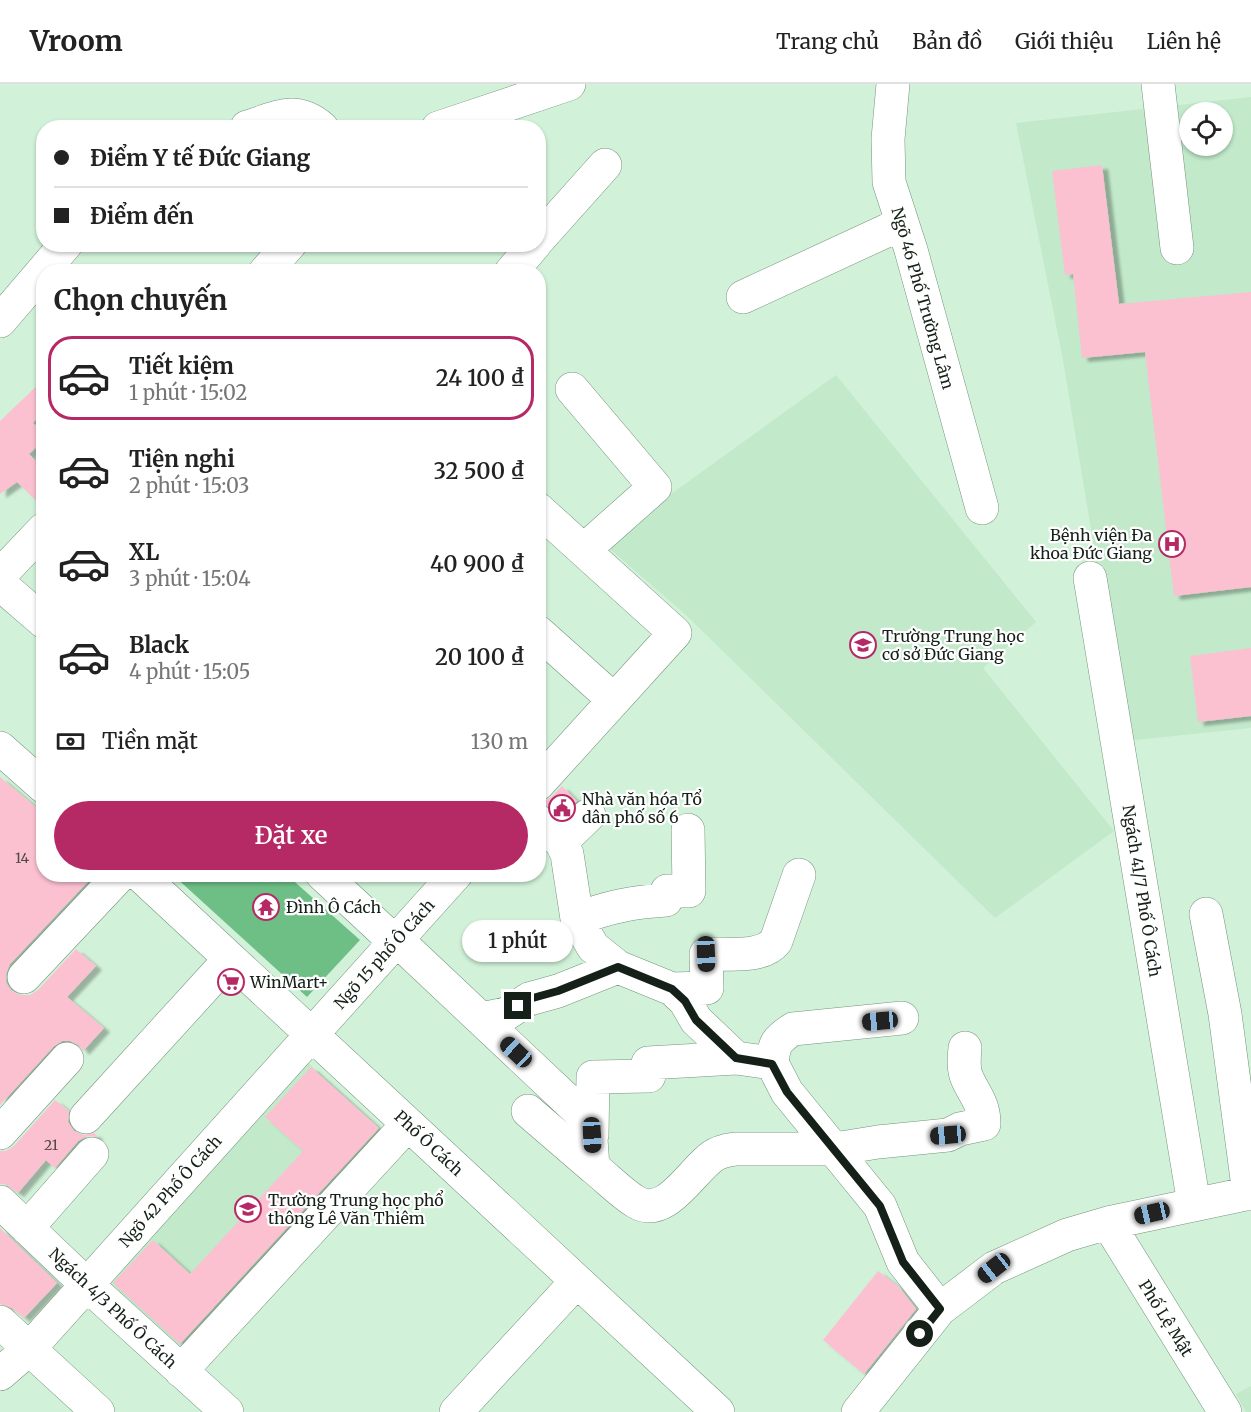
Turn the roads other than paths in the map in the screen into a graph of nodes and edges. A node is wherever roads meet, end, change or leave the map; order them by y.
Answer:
1 (569, 84) edge
2 (894, 84) edge
3 (1158, 84) edge
4 (272, 120) edge
5 (311, 120) edge
6 (462, 120) edge
7 (605, 165) dead end
8 (901, 224) junction
9 (546, 231) edge
10 (1177, 248) dead end
11 (59, 252) edge
12 (528, 252) edge
13 (49, 264) edge
14 (518, 264) edge
15 (36, 279) edge
16 (743, 297) dead end
17 (0, 321) edge
18 (572, 389) dead end
19 (982, 508) dead end
20 (546, 516) edge
21 (36, 536) edge
22 (584, 550) junction
23 (3, 566) edge
24 (1090, 578) dead end
25 (36, 611) edge
26 (546, 639) edge
27 (614, 700) junction
28 (0, 748) edge
29 (546, 775) edge
30 (36, 779) edge
31 (589, 815) dead end
32 (688, 830) dead end
33 (550, 831) edge
34 (799, 875) dead end
35 (114, 882) edge
36 (148, 882) edge
37 (334, 882) edge
38 (449, 882) edge
39 (1206, 914) dead end
40 (577, 919) junction
41 (396, 941) junction
42 (230, 959) junction
43 (618, 967) junction
44 (24, 977) dead end
45 (672, 989) junction
46 (1238, 1012) edge
47 (902, 1018) dead end
48 (481, 1019) junction
49 (311, 1035) junction
50 (965, 1048) dead end
51 (736, 1058) junction
52 (67, 1059) dead end
53 (772, 1064) junction
54 (528, 1111) dead end
55 (86, 1117) dead end
56 (408, 1124) junction
57 (0, 1133) edge
58 (834, 1149) junction
59 (593, 1151) junction
60 (92, 1154) dead end
61 (1250, 1193) edge
62 (0, 1202) edge
63 (1194, 1204) junction
64 (1108, 1223) junction
65 (27, 1228) junction
66 (577, 1281) junction
67 (86, 1284) junction
68 (940, 1309) junction
69 (0, 1322) edge
70 (29, 1348) junction
71 (182, 1371) junction
72 (0, 1374) edge
73 (98, 1412) edge
74 (227, 1412) edge
75 (456, 1412) edge
76 (718, 1412) edge
77 (858, 1412) edge
78 (1225, 1412) edge

1 - 6 street
2 - 8 street, Ngõ 46 Phố Trường Lâm
3 - 10 street
4 - 5 street
7 - 9 street
8 - 16 street
8 - 19 street, Ngõ 46 Phố Trường Lâm
11 - 13 street
12 - 14 street
15 - 17 street
18 - 22 street
20 - 22 street
21 - 23 street
22 - 27 street
23 - 25 street
24 - 63 street, Ngách 41/7 Phố Ô Cách
26 - 27 street
27 - 29 street
28 - 30 street
31 - 33 street
32 - 40 street
33 - 40 street
34 - 45 street
35 - 44 street
36 - 42 street, Phố Ô Cách
37 - 41 street
38 - 41 street, Ngõ 15 phố Ô Cách
39 - 46 street
40 - 43 street
41 - 48 street
41 - 49 street, Ngõ 15 phố Ô Cách
42 - 49 street, Phố Ô Cách
42 - 55 street
43 - 45 street
43 - 48 street
45 - 51 street
46 - 61 street
47 - 53 street
48 - 59 street
49 - 56 street, Phố Ô Cách
49 - 67 street, Ngõ 42 Phố Ô Cách
50 - 58 street
51 - 53 street
51 - 59 street
52 - 57 street
53 - 58 street
54 - 59 street
56 - 66 street, Phố Ô Cách
56 - 71 street
58 - 59 street
58 - 68 street
60 - 65 street
61 - 63 street
62 - 65 street, Ngách 4/3 Phố Ô Cách
63 - 64 street
64 - 68 street
64 - 78 street, Phố Lệ Mật
65 - 67 street, Ngách 4/3 Phố Ô Cách
66 - 75 street
66 - 76 street, Phố Ô Cách
67 - 70 street, Ngõ 42 Phố Ô Cách
67 - 71 street, Ngách 4/3 Phố Ô Cách
68 - 77 street
69 - 70 street
70 - 72 street, Ngõ 42 Phố Ô Cách
70 - 73 street
71 - 74 street, Ngách 4/3 Phố Ô Cách

